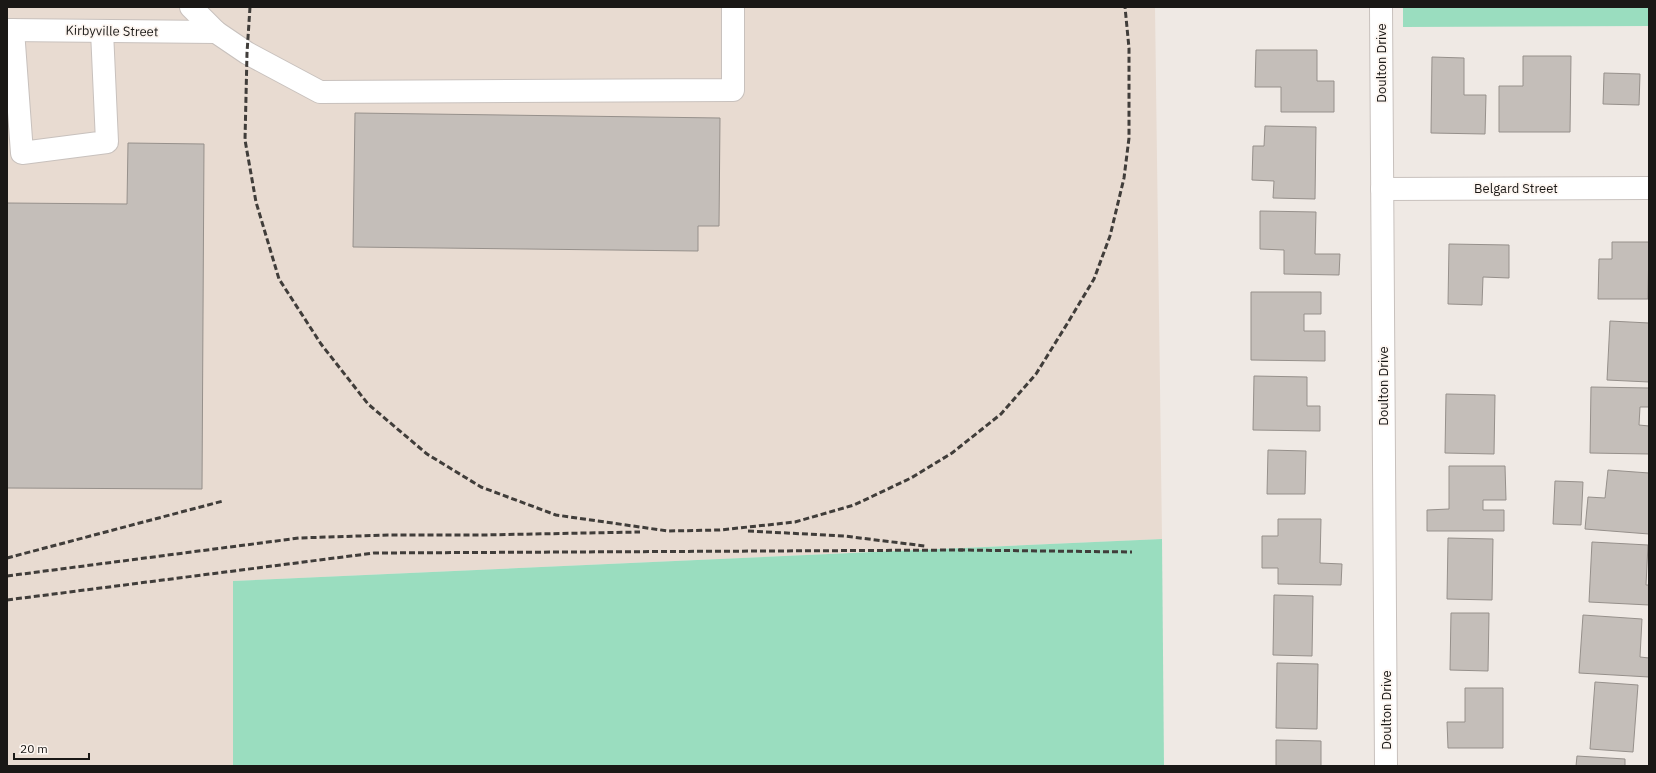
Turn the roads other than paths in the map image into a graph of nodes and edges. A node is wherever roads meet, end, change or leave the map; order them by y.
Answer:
1 (191, 7) edge
2 (733, 7) edge
3 (1381, 7) edge
4 (10, 30) edge
5 (102, 31) junction
6 (216, 32) junction
7 (1649, 188) edge
8 (1382, 189) junction
9 (1386, 766) edge

1 - 6 street
2 - 6 street
3 - 8 street, Doulton Drive
4 - 5 street, Kirbyville Street
4 - 5 street
5 - 6 street, Kirbyville Street
7 - 8 street, Belgard Street
8 - 9 street, Doulton Drive

